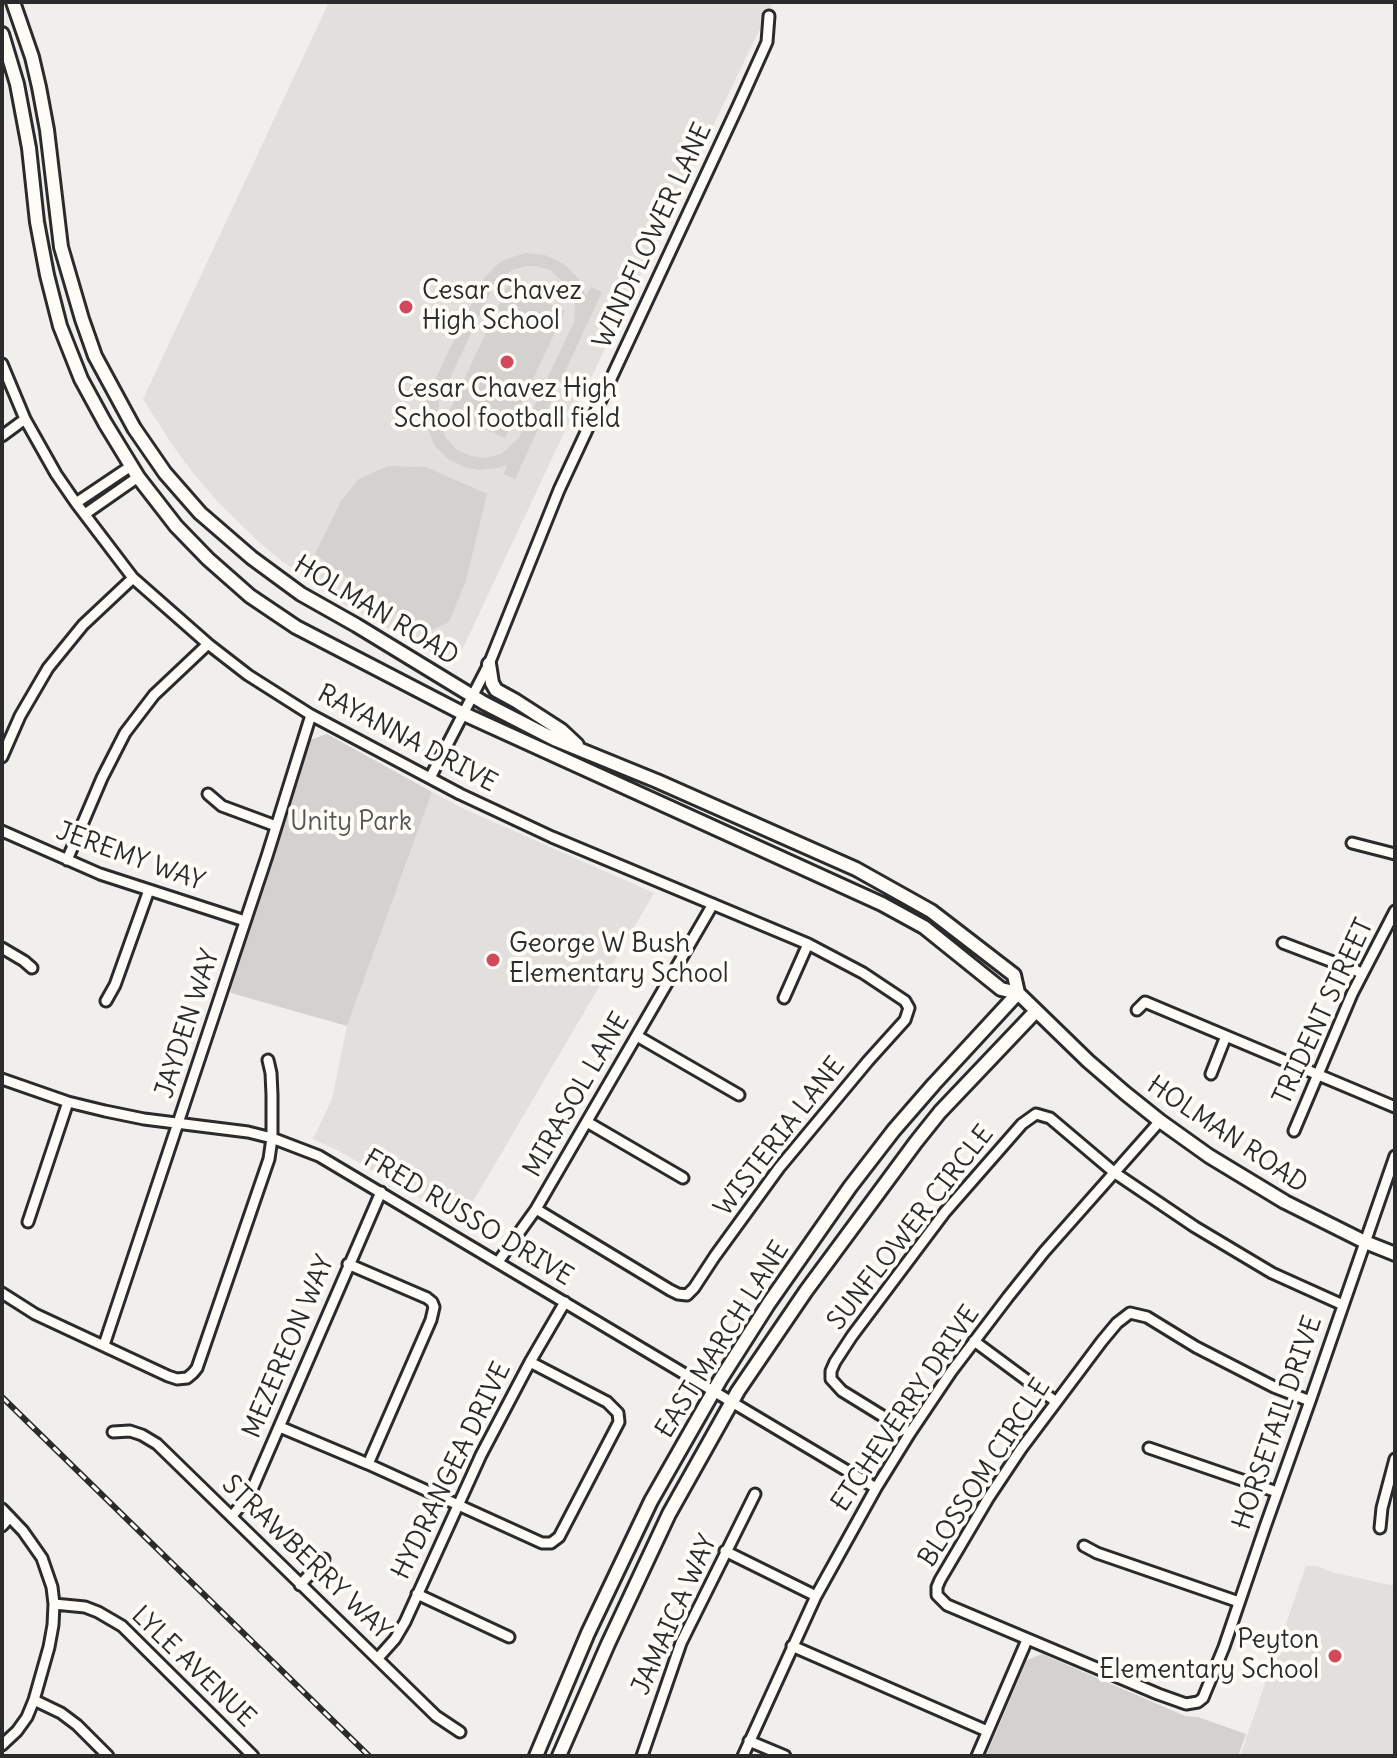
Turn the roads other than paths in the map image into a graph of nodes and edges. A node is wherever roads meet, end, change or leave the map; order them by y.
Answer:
1 (13, 2) edge
2 (769, 16) dead end
3 (2, 34) edge
4 (2, 364) edge
5 (25, 419) junction
6 (2, 436) edge
7 (134, 472) junction
8 (76, 503) junction
9 (85, 514) junction
10 (133, 578) junction
11 (208, 644) junction
12 (489, 664) junction
13 (473, 697) junction
14 (464, 714) junction
15 (311, 715) junction
16 (585, 753) junction
17 (2, 757) edge
18 (430, 778) junction
19 (208, 794) dead end
20 (276, 826) junction
21 (2, 831) edge
22 (1352, 843) dead end
23 (1395, 854) edge
24 (67, 860) junction
25 (149, 890) junction
26 (713, 904) junction
27 (1395, 911) edge
28 (245, 921) junction
29 (1283, 943) dead end
30 (808, 944) junction
31 (2, 948) edge
32 (32, 968) dead end
33 (1362, 973) junction
34 (1018, 993) junction
35 (784, 998) dead end
36 (106, 1001) dead end
37 (909, 1008) joint
38 (1137, 1010) dead end
39 (1036, 1011) junction
40 (637, 1036) junction
41 (1226, 1036) junction
42 (268, 1060) dead end
43 (1211, 1074) dead end
44 (1318, 1075) junction
45 (2, 1079) edge
46 (739, 1095) dead end
47 (68, 1102) junction
48 (1395, 1107) edge
49 (1160, 1121) junction
50 (179, 1122) junction
51 (587, 1122) junction
52 (1294, 1131) dead end
53 (272, 1138) junction
54 (1395, 1156) edge
55 (1115, 1173) junction
56 (683, 1178) dead end
57 (381, 1192) junction
58 (536, 1209) junction
59 (28, 1222) dead end
60 (1365, 1242) junction
61 (1395, 1254) edge
62 (498, 1262) junction
63 (348, 1264) junction
64 (2, 1293) edge
65 (565, 1302) junction
66 (1343, 1305) junction
67 (974, 1341) junction
68 (104, 1345) junction
69 (530, 1362) junction
70 (713, 1391) junction
71 (1055, 1401) junction
72 (1310, 1401) junction
73 (731, 1402) junction
74 (280, 1427) junction
75 (113, 1432) dead end
76 (910, 1433) junction
77 (1149, 1448) dead end
78 (1395, 1459) edge
79 (368, 1464) junction
80 (876, 1488) junction
81 (1277, 1492) junction
82 (755, 1494) dead end
83 (458, 1504) junction
84 (2, 1509) edge
85 (232, 1516) junction
86 (10, 1517) junction
87 (2, 1526) edge
88 (1380, 1528) dead end
89 (1084, 1546) dead end
90 (725, 1551) junction
91 (324, 1559) dead end
92 (300, 1585) junction
93 (417, 1594) junction
94 (816, 1596) junction
95 (1239, 1602) junction
96 (54, 1604) junction
97 (509, 1637) dead end
98 (1027, 1640) junction
99 (792, 1646) junction
100 (378, 1658) junction
101 (34, 1700) junction
102 (1198, 1702) joint
103 (987, 1731) junction
104 (460, 1732) dead end
105 (749, 1741) junction
106 (2, 1745) edge
107 (108, 1756) edge
108 (253, 1756) edge
109 (536, 1756) edge
110 (559, 1756) edge
111 (642, 1756) edge
112 (743, 1756) edge
113 (785, 1756) edge
114 (977, 1756) edge

1 - 13 main road, HOLMAN ROAD
2 - 12 street, WINDFLOWER LANE
3 - 7 main road, HOLMAN ROAD
4 - 5 street, RAYANNA DRIVE
5 - 6 street
5 - 8 street, RAYANNA DRIVE
7 - 8 street
7 - 9 street
7 - 14 main road, HOLMAN ROAD
8 - 9 street, RAYANNA DRIVE
9 - 10 street, RAYANNA DRIVE
10 - 11 street, RAYANNA DRIVE
10 - 17 street
11 - 15 street, RAYANNA DRIVE
11 - 24 street
12 - 13 street, WINDFLOWER LANE
12 - 16 main road
13 - 14 street, WINDFLOWER LANE
13 - 16 main road, HOLMAN ROAD
14 - 18 street, WINDFLOWER LANE
14 - 34 main road, HOLMAN ROAD
15 - 18 street, RAYANNA DRIVE
15 - 20 street, JAYDEN WAY
16 - 34 main road, HOLMAN ROAD
18 - 26 street, RAYANNA DRIVE
19 - 20 street
20 - 28 street, JAYDEN WAY
21 - 24 street, JEREMY WAY
22 - 23 street
24 - 25 street, JEREMY WAY
25 - 28 street, JEREMY WAY
25 - 36 street
26 - 30 street, RAYANNA DRIVE
26 - 40 street, MIRASOL LANE
27 - 33 street, TRIDENT STREET
28 - 50 street, JAYDEN WAY
29 - 33 street
30 - 35 street
30 - 37 street, RAYANNA DRIVE
31 - 32 street
33 - 44 street, TRIDENT STREET
34 - 39 main road, HOLMAN ROAD
34 - 70 main road, EAST MARCH LANE
37 - 58 street, WISTERIA LANE
38 - 41 street
39 - 49 main road, HOLMAN ROAD
39 - 73 main road, EAST MARCH LANE
40 - 46 street
40 - 51 street, MIRASOL LANE
41 - 43 street
41 - 44 street
42 - 53 street
44 - 48 street
44 - 52 street, TRIDENT STREET
45 - 47 street, FRED RUSSO DRIVE
47 - 50 street, FRED RUSSO DRIVE
47 - 59 street
49 - 55 street, ETCHEVERRY DRIVE
49 - 60 main road, HOLMAN ROAD
50 - 53 street, FRED RUSSO DRIVE
50 - 68 street, JAYDEN WAY
51 - 56 street
51 - 58 street, MIRASOL LANE
53 - 57 street, FRED RUSSO DRIVE
53 - 68 street
54 - 60 street, HORSETAIL DRIVE
55 - 66 street
55 - 67 street, ETCHEVERRY DRIVE
55 - 76 street, SUNFLOWER CIRCLE
57 - 62 street, FRED RUSSO DRIVE
57 - 63 street, MEZEREON WAY
58 - 62 street, MIRASOL LANE
60 - 61 main road, HOLMAN ROAD
60 - 66 street, HORSETAIL DRIVE
62 - 65 street, FRED RUSSO DRIVE
63 - 74 street, MEZEREON WAY
63 - 79 street
64 - 68 street
65 - 69 street, HYDRANGEA DRIVE
65 - 70 street, FRED RUSSO DRIVE
66 - 72 street, HORSETAIL DRIVE
67 - 71 street
67 - 76 street, ETCHEVERRY DRIVE
69 - 83 street, HYDRANGEA DRIVE
69 - 83 street
70 - 73 street, FRED RUSSO DRIVE
70 - 109 main road, EAST MARCH LANE
71 - 72 street, BLOSSOM CIRCLE
71 - 98 street, BLOSSOM CIRCLE
72 - 81 street, HORSETAIL DRIVE
73 - 80 street, FRED RUSSO DRIVE
73 - 110 main road, EAST MARCH LANE
74 - 79 street
74 - 85 street, MEZEREON WAY
75 - 85 street, STRAWBERRY WAY
76 - 80 street, ETCHEVERRY DRIVE
77 - 81 street
78 - 88 street
79 - 83 street
80 - 94 street, ETCHEVERRY DRIVE
81 - 95 street, HORSETAIL DRIVE
82 - 90 street, JAMAICA WAY
83 - 93 street, HYDRANGEA DRIVE
84 - 86 street
85 - 92 street, STRAWBERRY WAY
86 - 87 street
86 - 96 street
89 - 95 street
90 - 94 street
90 - 111 street, JAMAICA WAY
91 - 92 street
92 - 100 street, STRAWBERRY WAY
93 - 97 street
93 - 100 street, HYDRANGEA DRIVE
94 - 99 street, ETCHEVERRY DRIVE
95 - 102 street, HORSETAIL DRIVE
96 - 101 street
96 - 108 street, LYLE AVENUE
98 - 102 street, BLOSSOM CIRCLE
98 - 103 street
99 - 103 street
99 - 105 street, ETCHEVERRY DRIVE
100 - 104 street, STRAWBERRY WAY
101 - 106 street
101 - 107 street
103 - 114 street
105 - 112 street, ETCHEVERRY DRIVE
105 - 113 street

